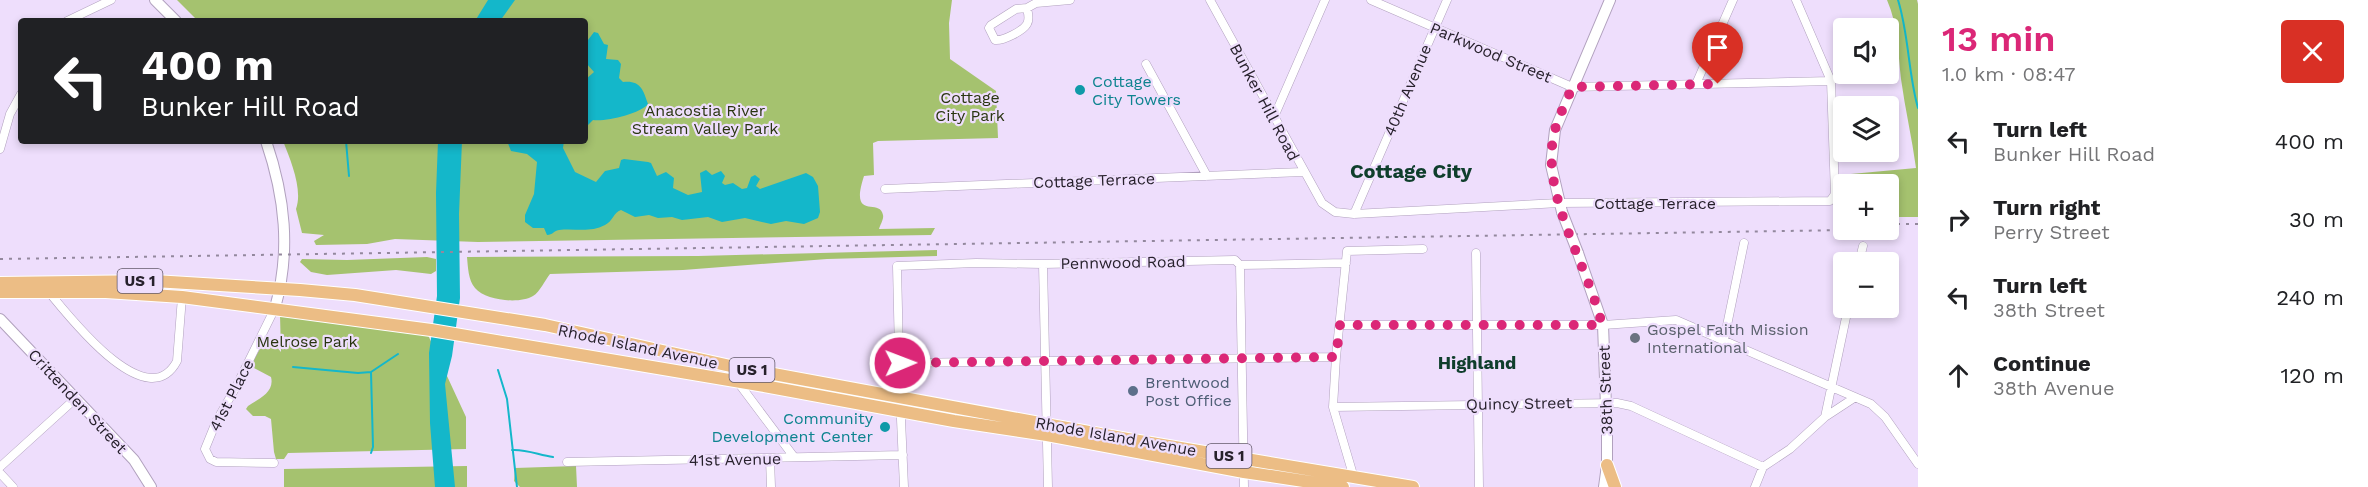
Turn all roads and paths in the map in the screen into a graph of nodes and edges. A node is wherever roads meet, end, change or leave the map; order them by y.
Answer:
1 (111, 0) edge
2 (155, 0) edge
3 (1070, 0) edge
4 (1210, 0) edge
5 (1325, 0) edge
6 (1371, 0) edge
7 (1447, 0) edge
8 (1610, 0) edge
9 (1733, 0) edge
10 (1796, 0) edge
11 (1027, 8) junction
12 (73, 18) edge
13 (173, 18) edge
14 (1434, 27) junction
15 (1146, 64) dead end
16 (1831, 81) junction
17 (1696, 84) junction
18 (1572, 87) junction
19 (18, 100) edge
20 (1274, 117) junction
21 (267, 144) edge
22 (0, 149) edge
23 (1303, 172) junction
24 (1207, 176) junction
25 (885, 189) dead end
26 (1561, 208) junction
27 (1335, 212) joint
28 (1354, 214) junction
29 (1744, 243) dead end
30 (1863, 246) dead end
31 (1423, 249) dead end
32 (1862, 252) edge
33 (1476, 254) dead end
34 (1346, 263) junction
35 (1043, 264) junction
36 (1240, 265) junction
37 (0, 283) edge
38 (280, 288) junction
39 (48, 291) junction
40 (0, 292) edge
41 (182, 297) junction
42 (275, 308) junction
43 (1846, 318) edge
44 (0, 319) edge
45 (1478, 324) junction
46 (1340, 325) junction
47 (1602, 325) junction
48 (1724, 340) junction
49 (1336, 357) junction
50 (1244, 358) junction
51 (1044, 362) junction
52 (900, 363) junction
53 (735, 367) junction
54 (737, 381) junction
55 (1832, 388) junction
56 (900, 397) junction
57 (1854, 398) junction
58 (75, 399) junction
59 (1605, 403) junction
60 (1478, 404) junction
61 (1333, 407) junction
62 (902, 410) junction
63 (1825, 417) junction
64 (1046, 429) junction
65 (903, 455) junction
66 (794, 457) junction
67 (770, 459) junction
68 (1244, 459) junction
69 (567, 462) dead end
70 (274, 463) dead end
71 (1918, 464) edge
72 (0, 467) edge
73 (1763, 467) junction
74 (1244, 472) junction
75 (0, 473) edge
76 (1605, 476) edge
77 (1354, 478) junction
78 (13, 487) edge
79 (151, 487) edge
80 (771, 487) edge
81 (904, 487) edge
82 (1048, 487) edge
83 (1244, 487) edge
84 (1343, 487) edge
85 (1413, 487) edge
86 (1479, 487) edge
87 (1598, 487) edge
88 (1615, 487) edge
89 (1755, 487) edge

1 - 12 street
2 - 13 main road
3 - 11 street
4 - 20 street, Bunker Hill Road
5 - 20 street
6 - 14 street, Parkwood Street
7 - 14 street, 40th Avenue
8 - 18 main road, 38th Street
9 - 17 street
10 - 16 street
11 - 11 street
14 - 18 street, Parkwood Street
14 - 28 street, 40th Avenue
15 - 24 street
16 - 17 street, Parkwood Street
16 - 26 street, Cottage Terrace
17 - 18 street, Parkwood Street
18 - 26 main road, 38th Street
19 - 22 street
20 - 23 street, Bunker Hill Road
21 - 38 main road
23 - 24 street, Cottage Terrace
23 - 27 street, Bunker Hill Road
24 - 25 street, Cottage Terrace
26 - 28 street, Cottage Terrace
26 - 47 main road, 38th Street, bridge
27 - 28 street, Cottage Terrace
29 - 48 street
30 - 32 street
31 - 34 street
33 - 45 street
34 - 36 street, Pennwood Road
34 - 46 street
35 - 36 street, Pennwood Road
35 - 51 street
35 - 52 street, Pennwood Road
36 - 50 street
37 - 38 main road, Rhode Island Avenue / US 1
38 - 42 main road
38 - 53 main road, Rhode Island Avenue / US 1
39 - 40 main road, Rhode Island Avenue / US 1
39 - 41 main road, Rhode Island Avenue / US 1
39 - 41 street
41 - 42 main road, Rhode Island Avenue / US 1
42 - 54 main road, Rhode Island Avenue / US 1
42 - 70 street, 41st Place
43 - 55 street
44 - 58 main road, Crittenden Street
45 - 46 street
45 - 47 street
45 - 60 street
46 - 49 street
47 - 48 street
47 - 59 main road, 38th Street
48 - 55 street
49 - 50 street
49 - 61 street
50 - 51 street
50 - 68 street
51 - 52 street
51 - 64 street
52 - 56 street
53 - 54 street
53 - 56 main road, Rhode Island Avenue / US 1
54 - 62 main road, Rhode Island Avenue / US 1
54 - 66 street
55 - 57 street
55 - 63 street
56 - 62 street
56 - 64 main road, Rhode Island Avenue / US 1
57 - 63 street
57 - 71 street
58 - 72 street
58 - 79 main road, Crittenden Street
59 - 60 street, Quincy Street
59 - 73 street, Quincy Street
59 - 76 main road, 38th Street
60 - 61 street, Quincy Street
60 - 86 street
61 - 77 street
62 - 64 main road, Rhode Island Avenue / US 1
62 - 65 street
63 - 73 street
64 - 68 main road, Rhode Island Avenue / US 1
64 - 74 main road, Rhode Island Avenue / US 1
64 - 82 street
65 - 66 street, 41st Avenue
65 - 81 street
66 - 67 street, 41st Avenue
67 - 69 street, 41st Avenue
67 - 80 street
68 - 74 street
68 - 77 main road, Rhode Island Avenue / US 1
73 - 89 street
74 - 83 street
74 - 84 main road, Rhode Island Avenue / US 1
75 - 78 street
76 - 87 main road
76 - 88 main road
77 - 85 main road, Rhode Island Avenue / US 1

